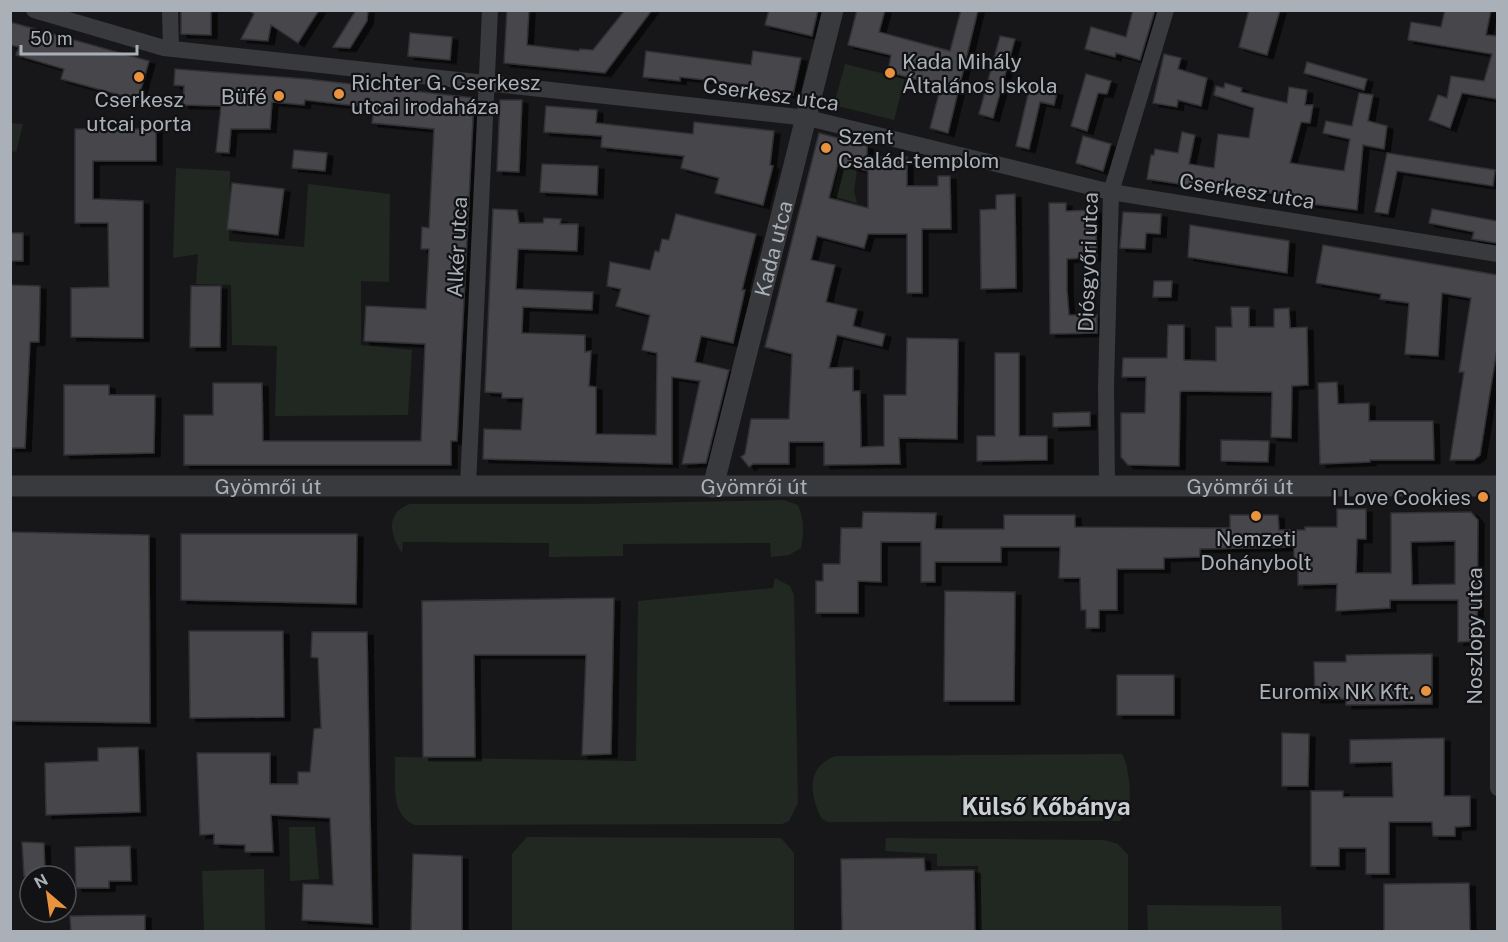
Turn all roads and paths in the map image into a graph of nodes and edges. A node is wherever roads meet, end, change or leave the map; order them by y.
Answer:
1 (34, 10) edge
2 (170, 10) edge
3 (490, 10) edge
4 (833, 10) edge
5 (1166, 10) edge
6 (171, 49) junction
7 (487, 83) junction
8 (808, 118) junction
9 (1112, 192) junction
10 (1497, 254) edge
11 (468, 485) junction
12 (1497, 485) edge
13 (10, 486) edge
14 (1107, 486) junction
15 (713, 487) junction
16 (1497, 737) edge
17 (1497, 788) edge

1 - 6 street, Cserkesz utca
2 - 6 street
3 - 7 street, Alkér utca
4 - 8 street, Kada utca
5 - 9 street, Diósgyőri utca
6 - 7 street, Cserkesz utca
7 - 8 street, Cserkesz utca
7 - 11 street, Alkér utca
8 - 9 street, Cserkesz utca
8 - 15 street, Kada utca
9 - 10 street, Cserkesz utca
9 - 14 street, Diósgyőri utca
11 - 13 street, Gyömrői út
11 - 15 street, Gyömrői út
12 - 14 street, Gyömrői út
12 - 16 street, Noszlopy utca
14 - 15 street, Gyömrői út
16 - 17 street, Noszlopy utca

